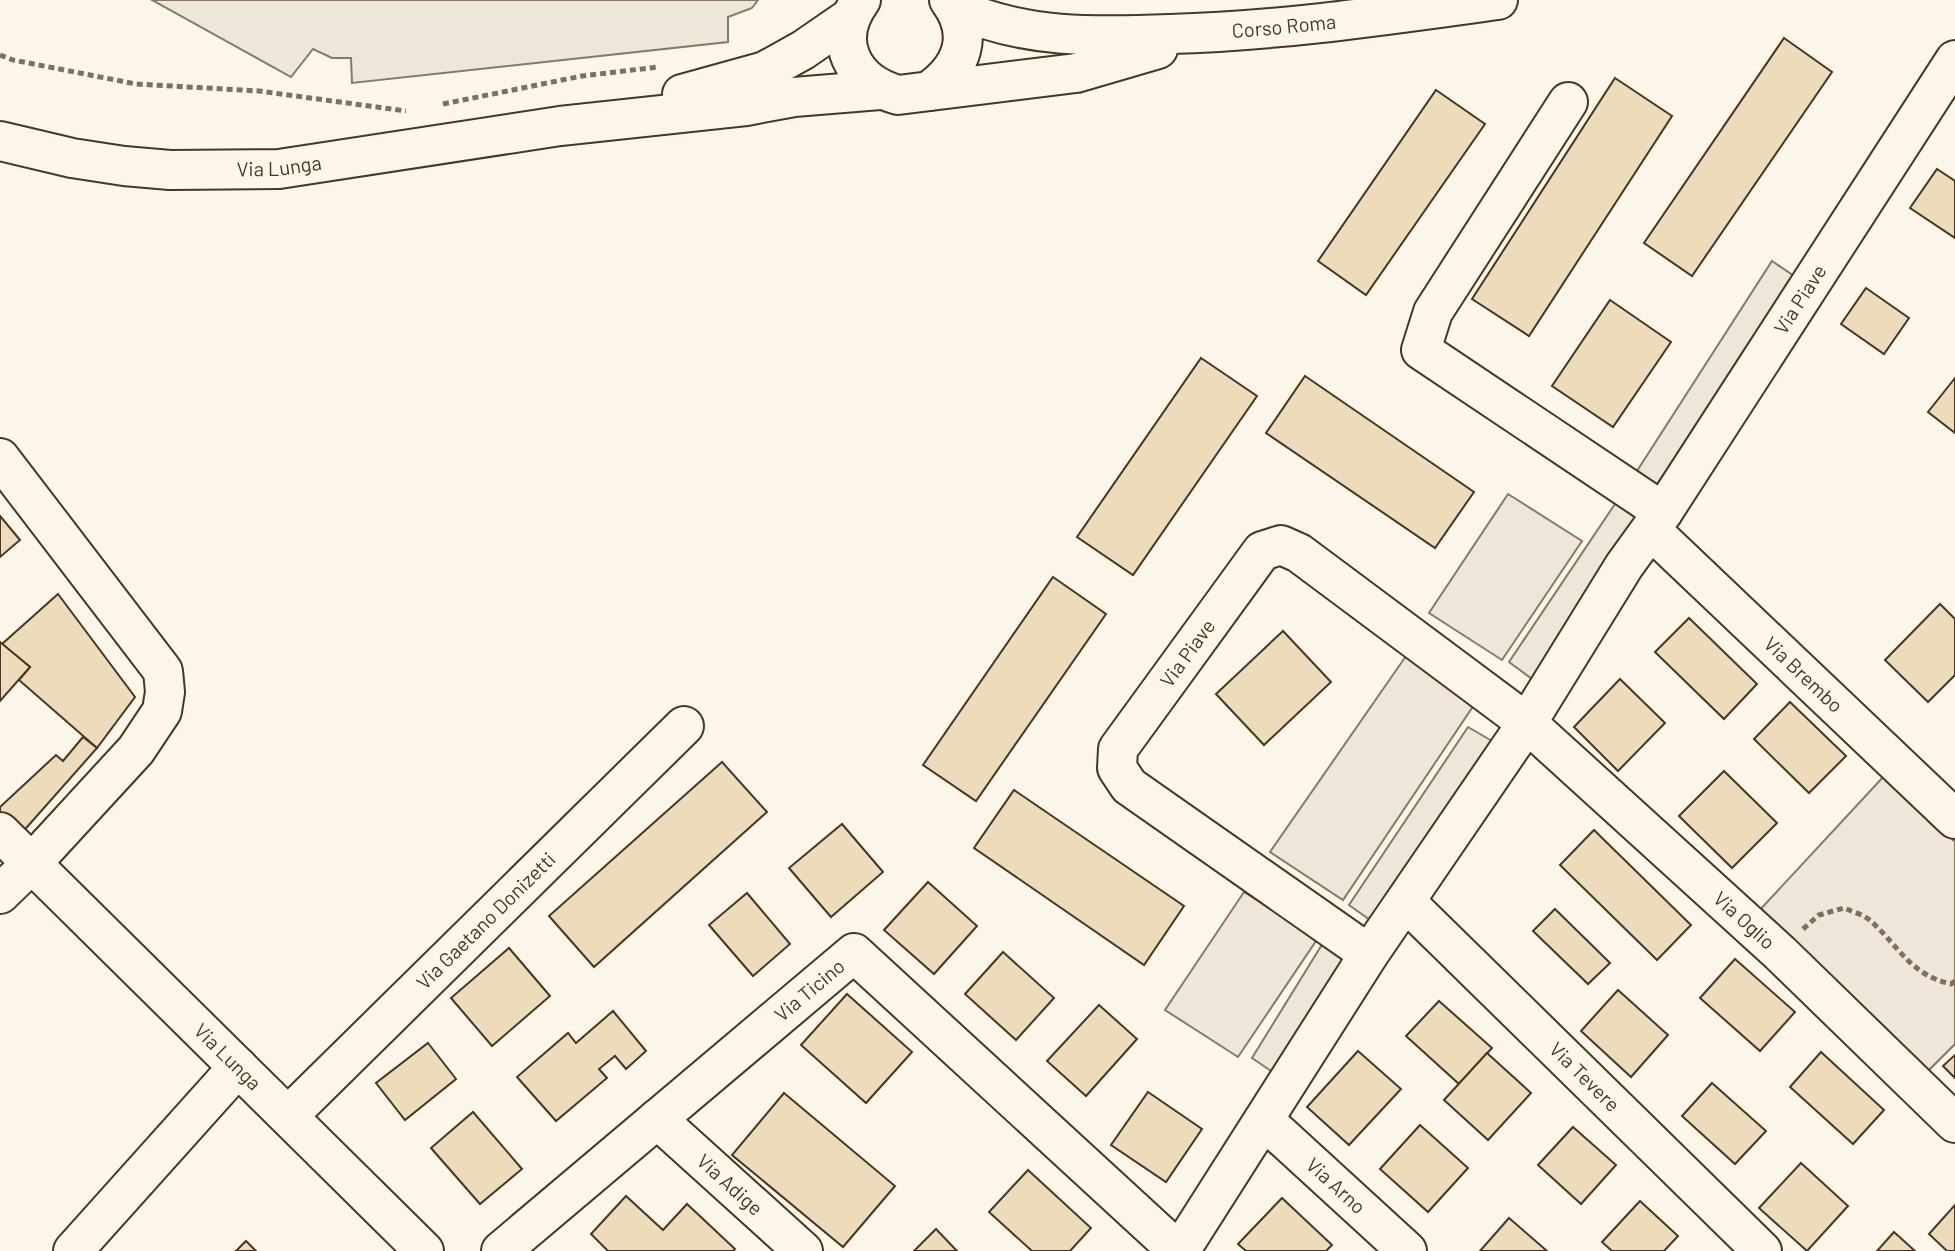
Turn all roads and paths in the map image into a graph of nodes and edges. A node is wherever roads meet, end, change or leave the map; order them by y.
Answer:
1 (1280, 0) edge
2 (1498, 0) edge
3 (951, 4) edge
4 (1425, 4) edge
5 (856, 8) edge
6 (1342, 11) edge
7 (1215, 33) junction
8 (0, 55) edge
9 (659, 67) dead end
10 (1949, 81) edge
11 (880, 90) junction
12 (929, 91) junction
13 (1568, 102) dead end
14 (437, 105) dead end
15 (408, 111) dead end
16 (560, 126) junction
17 (0, 141) edge
18 (0, 458) edge
19 (1657, 521) junction
20 (1527, 723) junction
21 (684, 726) dead end
22 (1955, 819) edge
23 (0, 832) edge
24 (33, 862) junction
25 (0, 894) edge
26 (1406, 902) junction
27 (1780, 953) junction
28 (1369, 954) junction
29 (1955, 981) edge
30 (238, 1067) junction
31 (288, 1116) junction
32 (657, 1119) junction
33 (1265, 1121) junction
34 (1955, 1123) edge
35 (73, 1251) edge
36 (424, 1251) edge
37 (501, 1251) edge
38 (803, 1251) edge
39 (1179, 1251) edge
40 (1407, 1251) edge
41 (1762, 1251) edge

1 - 7 street
2 - 4 street, Corso Roma
3 - 7 street, Corso Roma
3 - 12 street, Corso Roma
4 - 6 street, Corso Roma
5 - 11 street
5 - 16 street, Via Lunga
6 - 7 street, Corso Roma
7 - 12 street, Corso Roma
8 - 15 path
9 - 14 path
10 - 19 street, Via Piave
11 - 12 street, Corso Roma
11 - 16 street, Via Lunga
13 - 19 street
16 - 17 street, Via Lunga
18 - 24 street
19 - 20 street, Via Piave
19 - 22 street, Via Brembo
20 - 26 street, Via Piave
20 - 27 street, Via Oglio
20 - 28 street, Via Piave
21 - 31 street, Via Gaetano Donizetti
23 - 24 street, Via Lunga
24 - 25 street
24 - 30 street, Via Lunga
26 - 28 street, Via Piave
26 - 41 street, Via Tevere
27 - 29 path
27 - 34 street, Via Oglio
28 - 33 street, Via Piave
30 - 31 street, Via Lunga
30 - 35 street
31 - 36 street, Via Lunga
32 - 37 street, Via Ticino
32 - 38 street, Via Adige
32 - 39 street, Via Ticino
33 - 39 street, Via Piave
33 - 40 street, Via Arno

